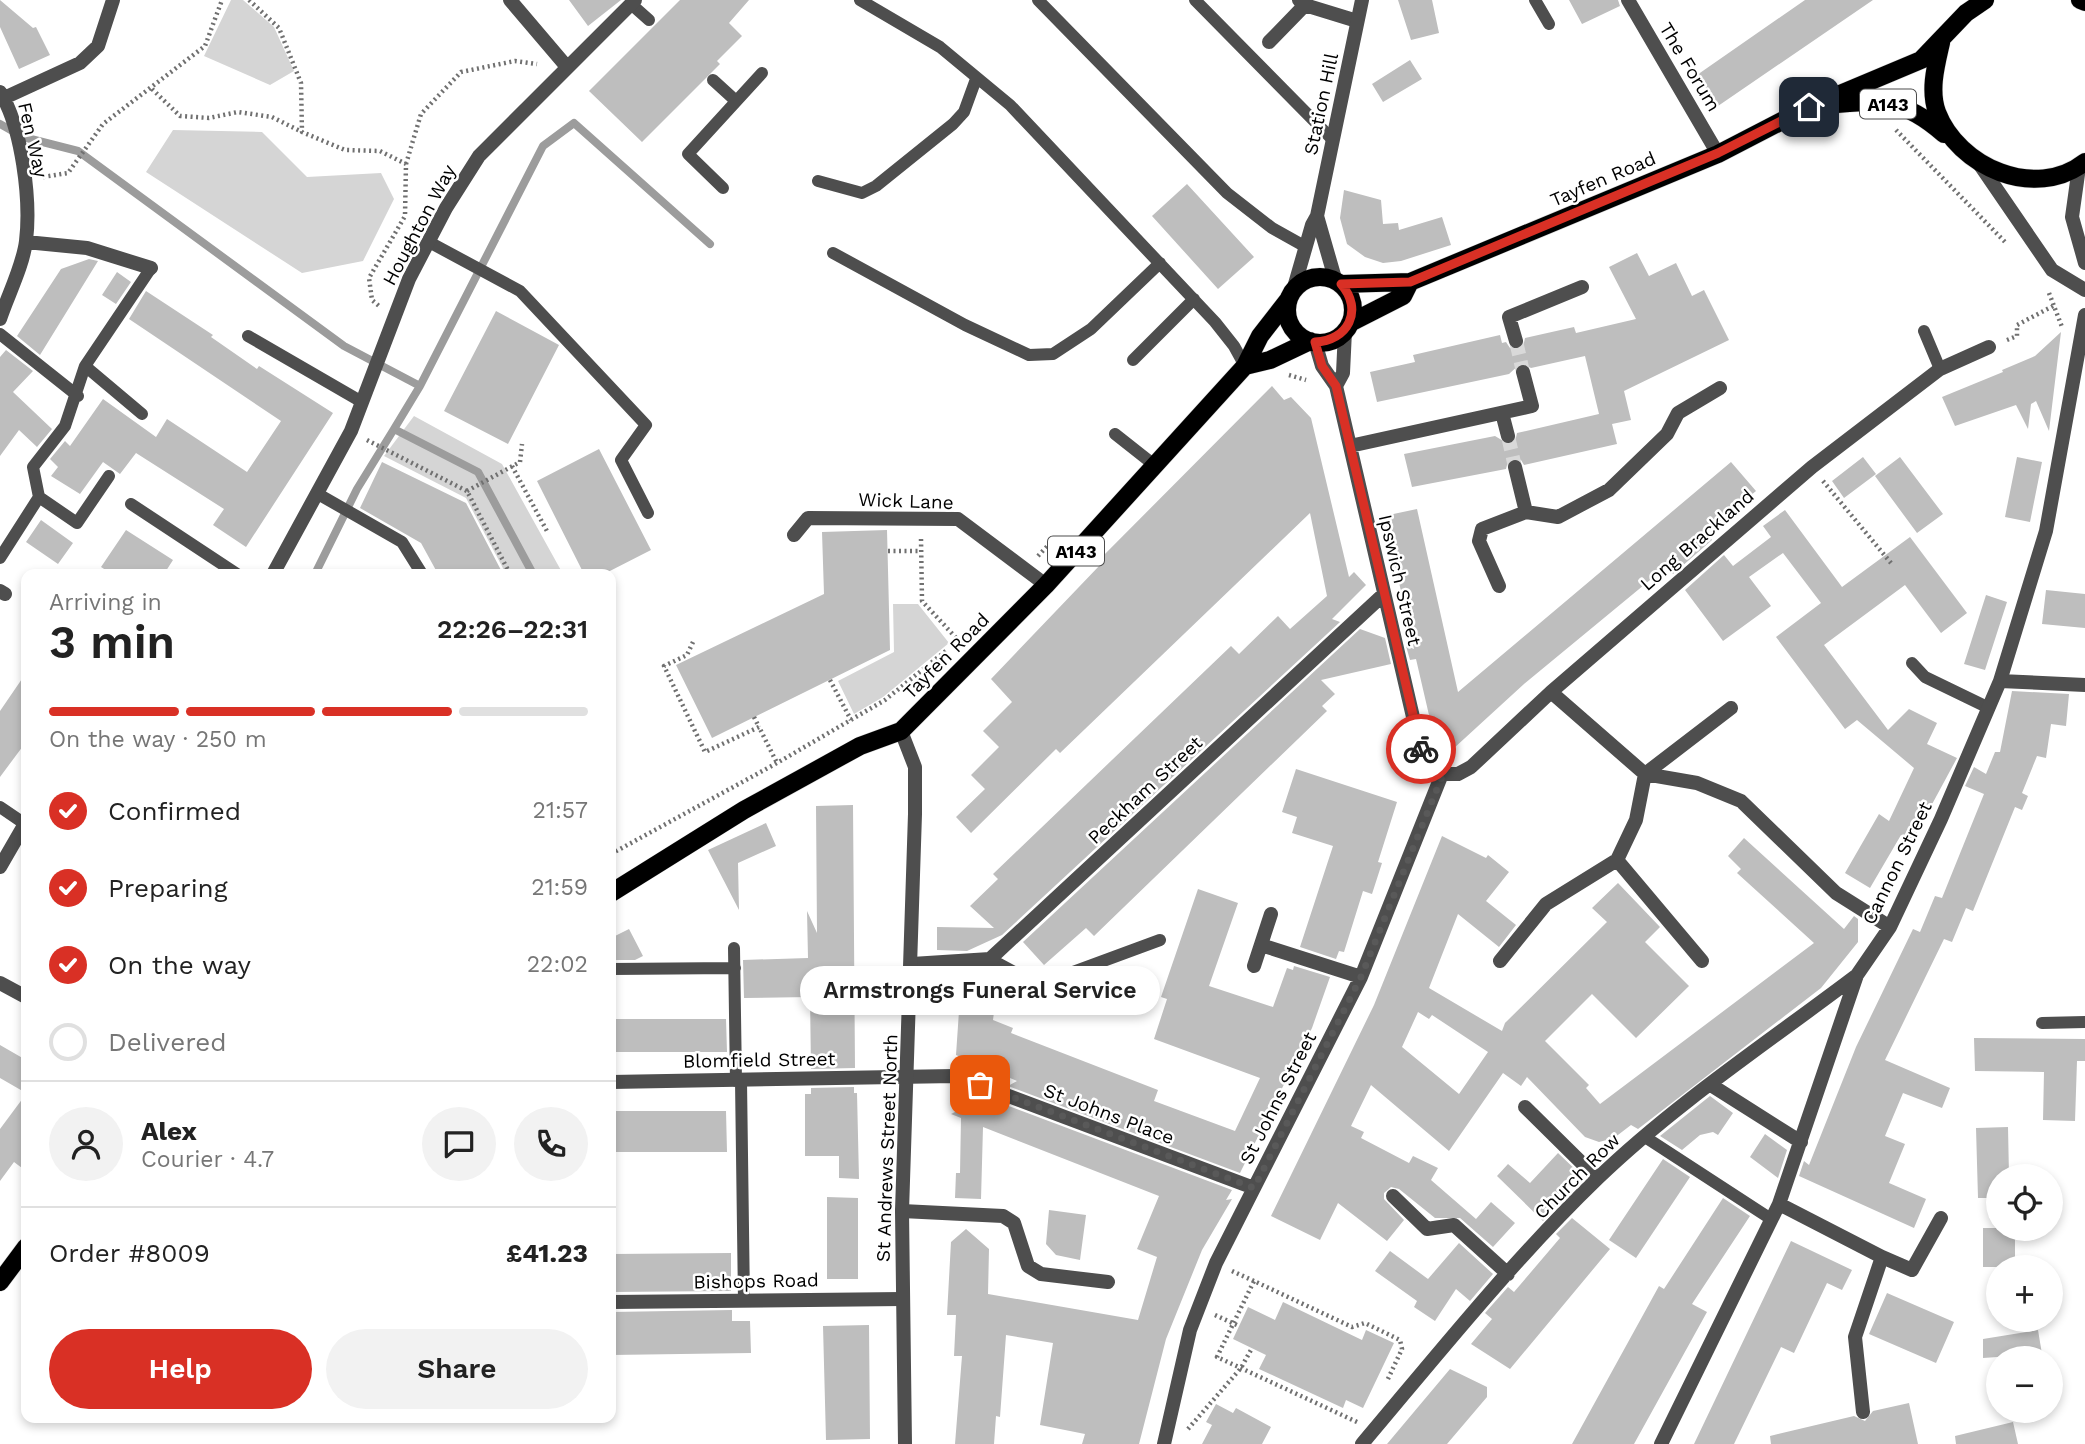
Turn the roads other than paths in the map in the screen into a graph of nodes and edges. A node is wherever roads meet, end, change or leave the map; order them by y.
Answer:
1 (113, 0) edge
2 (510, 0) edge
3 (860, 0) edge
4 (1038, 0) edge
5 (1195, 0) edge
6 (1362, 0) edge
7 (1535, 0) edge
8 (1628, 0) edge
9 (1985, 0) edge
10 (2080, 0) edge
11 (633, 2) edge
12 (2085, 2) edge
13 (1302, 3) edge
14 (649, 20) dead end
15 (1357, 21) junction
16 (1549, 24) dead end
17 (1269, 42) dead end
18 (1941, 43) junction
19 (567, 67) junction
20 (762, 73) dead end
21 (976, 79) junction
22 (713, 80) dead end
23 (2, 95) edge
24 (736, 101) junction
25 (1809, 107) junction
26 (1333, 140) junction
27 (1955, 144) junction
28 (1718, 153) junction
29 (1978, 162) junction
30 (2082, 165) edge
31 (818, 181) dead end
32 (723, 188) dead end
33 (1318, 216) junction
34 (26, 242) junction
35 (429, 242) junction
36 (1306, 247) junction
37 (833, 253) dead end
38 (1160, 263) junction
39 (2085, 263) edge
40 (151, 268) joint
41 (1410, 282) junction
42 (1339, 283) junction
43 (1582, 287) dead end
44 (2085, 290) edge
45 (1291, 295) junction
46 (1194, 299) junction
47 (2085, 315) edge
48 (0, 319) edge
49 (1348, 327) junction
50 (1924, 331) dead end
51 (0, 334) edge
52 (248, 336) dead end
53 (1516, 341) tunnel mouth
54 (1312, 342) junction
55 (1989, 347) road end
56 (1133, 360) dead end
57 (86, 366) junction
58 (1245, 366) junction
59 (1940, 369) junction
60 (1523, 372) tunnel mouth
61 (1336, 386) junction
62 (1720, 388) dead end
63 (78, 396) junction
64 (362, 402) junction
65 (142, 414) dead end
66 (1502, 414) junction
67 (1115, 434) dead end
68 (1508, 436) tunnel mouth
69 (1350, 446) junction
70 (1153, 464) junction
71 (1515, 467) tunnel mouth
72 (109, 476) dead end
73 (318, 494) junction
74 (39, 497) junction
75 (131, 504) dead end
76 (1526, 512) junction
77 (648, 513) dead end
78 (794, 536) dead end
79 (0, 558) edge
80 (229, 569) edge
81 (276, 569) edge
82 (419, 569) edge
83 (1046, 585) junction
84 (1499, 586) dead end
85 (1383, 595) junction
86 (1912, 663) dead end
87 (2000, 681) junction
88 (2085, 685) edge
89 (1550, 692) junction
90 (1731, 708) dead end
91 (1989, 708) junction
92 (901, 731) junction
93 (1443, 774) junction
94 (1645, 774) junction
95 (0, 807) edge
96 (21, 820) edge
97 (21, 831) edge
98 (1617, 860) junction
99 (0, 867) edge
100 (616, 889) edge
101 (1271, 914) dead end
102 (1889, 927) junction
103 (1160, 940) dead end
104 (1261, 945) junction
105 (734, 948) dead end
106 (990, 959) junction
107 (1500, 961) dead end
108 (1702, 961) dead end
109 (912, 964) junction
110 (1254, 966) dead end
111 (735, 968) junction
112 (616, 969) edge
113 (1857, 975) junction
114 (1361, 977) junction
115 (0, 983) edge
116 (21, 994) edge
117 (2085, 1022) edge
118 (2042, 1023) dead end
119 (908, 1076) junction
120 (738, 1081) junction
121 (616, 1082) edge
122 (1711, 1085) junction
123 (1525, 1107) dead end
124 (1645, 1137) junction
125 (1801, 1142) junction
126 (1597, 1178) junction
127 (1254, 1188) junction
128 (1393, 1196) dead end
129 (1779, 1203) junction
130 (902, 1211) junction
131 (1941, 1218) dead end
132 (1771, 1219) junction
133 (21, 1254) edge
134 (1882, 1257) junction
135 (1508, 1274) junction
136 (0, 1282) edge
137 (1108, 1282) dead end
138 (902, 1299) junction
139 (744, 1301) junction
140 (616, 1302) edge
141 (1863, 1412) dead end
142 (1165, 1438) edge
143 (905, 1444) edge
144 (1362, 1444) edge
145 (1661, 1444) edge

1 - 23 street
2 - 19 street
3 - 21 lane
4 - 36 lane
5 - 26 lane
6 - 15 street, Station Hill
7 - 16 lane
8 - 28 street, The Forum
9 - 18 main road
10 - 12 main road
11 - 14 lane
11 - 19 street, Houghton Way
13 - 15 street
13 - 17 street
15 - 26 street, Station Hill
18 - 25 main road, A143
18 - 27 main road
19 - 35 street, Houghton Way
20 - 24 lane
21 - 31 lane
21 - 38 lane
22 - 24 lane
23 - 34 street, Fen Way
24 - 32 lane
25 - 27 main road, A143
25 - 28 main road, Tayfen Road / A143
26 - 33 street, Station Hill
27 - 29 main road
28 - 41 main road, Tayfen Road / A143
29 - 30 main road
29 - 44 street
30 - 39 street
33 - 36 street, Station Hill
33 - 42 street, Station Hill
34 - 40 street
34 - 48 street, Fen Way
35 - 64 street, Houghton Way
35 - 77 lane
36 - 45 street, Station Hill
37 - 38 lane
38 - 46 lane
40 - 57 lane
41 - 42 main road, Tayfen Road / A143
41 - 49 main road, Tayfen Road / A143
42 - 45 main road
42 - 49 main road
43 - 53 street
45 - 54 main road
45 - 58 main road, Tayfen Road / A143
46 - 56 lane
46 - 58 lane
47 - 87 street, Cannon Street
49 - 54 main road
49 - 61 street, Ipswich Street
50 - 59 lane
51 - 63 lane
52 - 64 lane
54 - 58 main road
54 - 61 street, Ipswich Street
55 - 59 street, Long Brackland
57 - 63 lane
57 - 65 lane
58 - 70 main road, Tayfen Road / A143
59 - 89 street, Long Brackland
60 - 66 street
61 - 69 street, Ipswich Street
62 - 76 street
63 - 74 lane
64 - 73 street, Houghton Way
66 - 68 street
66 - 69 street
67 - 70 lane
69 - 85 street, Ipswich Street
70 - 83 main road, Tayfen Road / A143
71 - 76 street
72 - 74 lane
73 - 81 street, Houghton Way
73 - 82 lane
74 - 79 lane
75 - 80 lane
76 - 84 street
78 - 83 street, Wick Lane
83 - 92 main road, Tayfen Road / A143
85 - 93 street, Ipswich Street
85 - 106 street, Peckham Street
86 - 91 lane
87 - 88 street
87 - 91 street, Cannon Street
89 - 93 street, Long Brackland
89 - 94 street
90 - 94 street
91 - 102 street, Cannon Street
92 - 100 main road, Tayfen Road / A143
92 - 109 street, St Andrews Street North
93 - 114 street, St Johns Street
94 - 98 street
94 - 102 street
95 - 96 lane
97 - 99 street
98 - 107 street
98 - 108 street
101 - 104 street
102 - 113 street, Cannon Street
103 - 106 lane
104 - 110 street
104 - 114 street
105 - 111 lane
106 - 109 street
109 - 119 street, St Andrews Street North
111 - 112 lane
111 - 120 lane
113 - 122 street, Church Row
113 - 125 street, Cannon Street
114 - 127 street, St Johns Street
115 - 116 street
117 - 118 lane
119 - 120 street, Blomfield Street
119 - 127 street, St Johns Place
119 - 130 street, St Andrews Street North
120 - 121 street, Blomfield Street
120 - 139 lane
122 - 124 street, Church Row
122 - 125 street
123 - 126 street
124 - 126 street, Church Row
124 - 132 lane
125 - 129 street, Cannon Street
126 - 135 street, Church Row
127 - 142 street, St Johns Street
128 - 135 street
129 - 132 street, Cannon Street
129 - 134 street
130 - 137 street
130 - 138 street, St Andrews Street North
131 - 134 street
132 - 145 street, Cannon Street
133 - 136 main road
134 - 141 street
135 - 144 street, Church Row
138 - 139 street, Bishops Road
138 - 143 street, St Andrews Street North
139 - 140 street, Bishops Road

